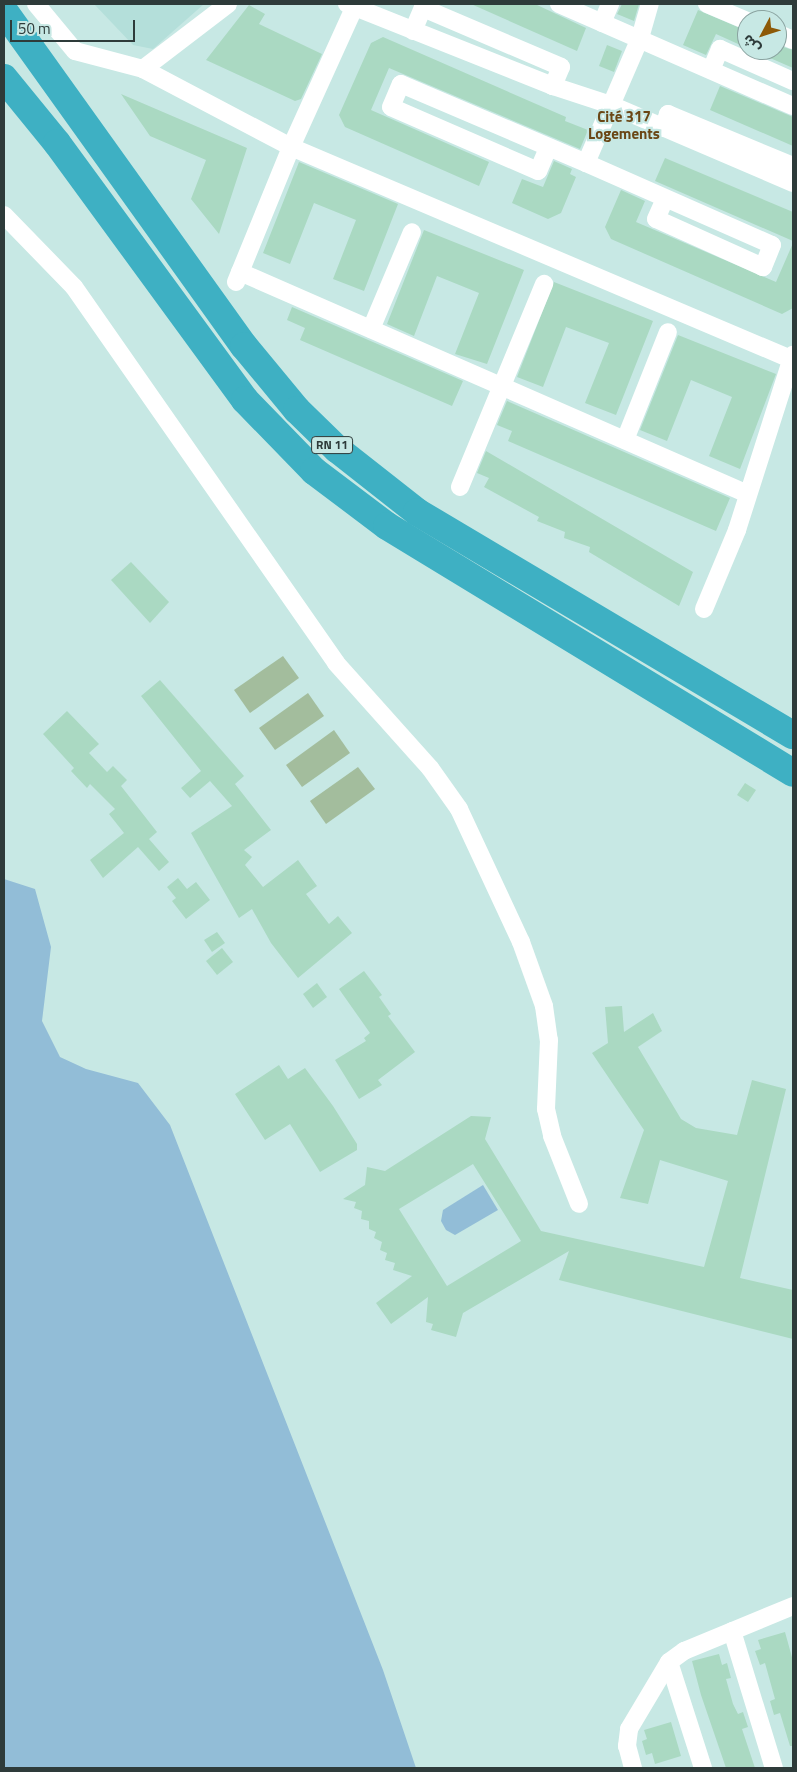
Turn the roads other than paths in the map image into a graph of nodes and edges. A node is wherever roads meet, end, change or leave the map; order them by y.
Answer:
1 (36, 4) edge
2 (228, 4) edge
3 (558, 4) edge
4 (610, 4) edge
5 (650, 4) edge
6 (707, 4) edge
7 (352, 5) edge
8 (4, 11) edge
9 (737, 17) edge
10 (602, 22) junction
11 (413, 31) junction
12 (640, 38) junction
13 (143, 69) junction
14 (711, 70) junction
15 (4, 78) edge
16 (793, 81) edge
17 (553, 86) junction
18 (611, 105) junction
19 (793, 106) edge
20 (662, 128) junction
21 (291, 147) junction
22 (548, 148) junction
23 (586, 163) junction
24 (793, 166) edge
25 (793, 183) edge
26 (665, 199) junction
27 (4, 215) edge
28 (412, 232) dead end
29 (544, 284) dead end
30 (372, 330) junction
31 (668, 332) dead end
32 (793, 358) edge
33 (502, 387) junction
34 (625, 440) junction
35 (460, 487) dead end
36 (748, 494) junction
37 (704, 609) dead end
38 (793, 735) edge
39 (793, 773) edge
40 (579, 1204) dead end
41 (793, 1606) edge
42 (732, 1631) junction
43 (670, 1662) junction
44 (633, 1768) edge
45 (703, 1768) edge
46 (774, 1768) edge

1 - 13 street
2 - 13 street
3 - 10 street
4 - 10 street
5 - 12 street
6 - 9 street
7 - 11 street
7 - 21 street
8 - 38 highway, RN 11
10 - 12 street
11 - 17 street
11 - 17 street
12 - 14 street
12 - 18 street
13 - 21 street
14 - 16 street
14 - 19 street
15 - 39 highway, RN 11
17 - 18 street
18 - 20 street
18 - 23 street
20 - 24 street
20 - 25 street
21 - 30 street
21 - 32 street
22 - 22 street
22 - 23 street
23 - 26 street
26 - 26 street
27 - 40 street
28 - 30 street
29 - 33 street
30 - 33 street
31 - 34 street
32 - 36 street
33 - 34 street
33 - 35 street
34 - 36 street
36 - 37 street
41 - 42 street
42 - 43 street
42 - 46 street
43 - 44 street
43 - 45 street

